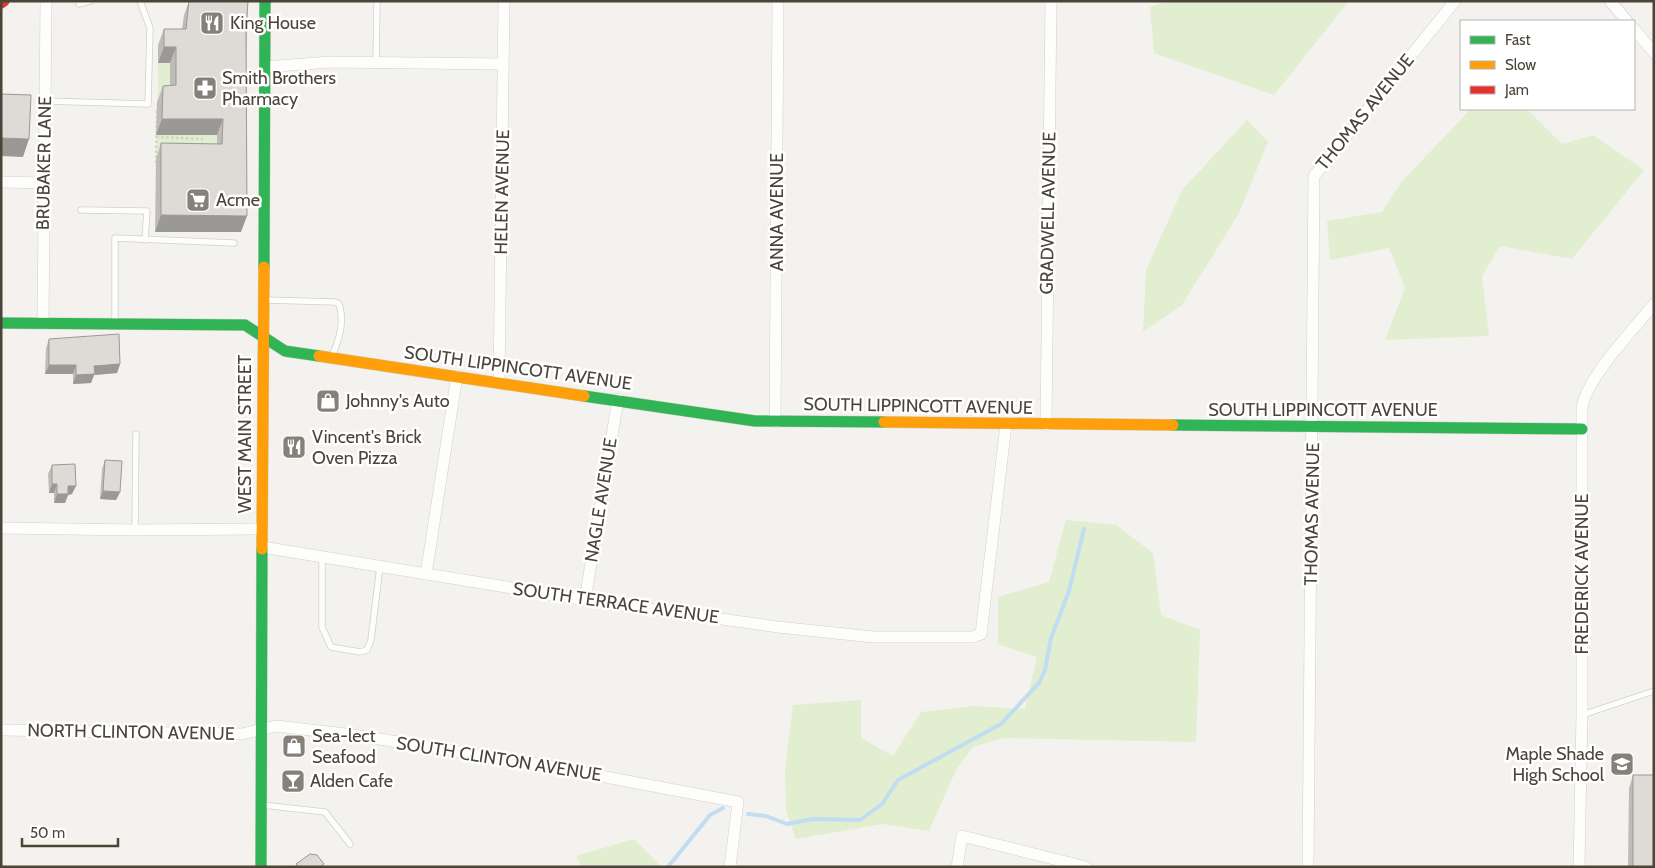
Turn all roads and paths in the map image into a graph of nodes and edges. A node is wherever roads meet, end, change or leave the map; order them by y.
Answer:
1 (46, 1) edge
2 (90, 1) edge
3 (140, 1) edge
4 (265, 1) edge
5 (377, 1) edge
6 (504, 1) edge
7 (778, 1) edge
8 (1050, 1) edge
9 (1455, 1) edge
10 (1610, 1) edge
11 (79, 4) dead end
12 (1626, 20) edge
13 (1635, 30) edge
14 (1654, 52) edge
15 (376, 63) junction
16 (503, 64) junction
17 (265, 67) junction
18 (45, 101) junction
19 (157, 102) dead end
20 (156, 137) junction
21 (203, 138) dead end
22 (156, 168) dead end
23 (1, 182) edge
24 (43, 183) junction
25 (81, 210) dead end
26 (144, 240) junction
27 (234, 243) dead end
28 (263, 300) junction
29 (1654, 304) edge
30 (1, 323) edge
31 (43, 324) junction
32 (115, 324) junction
33 (263, 339) junction
34 (331, 358) junction
35 (457, 376) junction
36 (499, 382) junction
37 (618, 399) junction
38 (775, 422) junction
39 (1006, 424) junction
40 (1046, 424) junction
41 (1313, 427) junction
42 (1582, 429) junction
43 (136, 434) dead end
44 (1, 528) edge
45 (262, 529) junction
46 (135, 530) junction
47 (262, 547) junction
48 (322, 556) junction
49 (380, 566) junction
50 (426, 574) junction
51 (585, 600) junction
52 (1654, 691) edge
53 (1582, 715) junction
54 (1, 730) edge
55 (260, 730) junction
56 (260, 805) junction
57 (350, 844) dead end
58 (260, 867) edge
59 (730, 867) edge
60 (957, 867) edge
61 (1086, 867) edge
62 (1308, 867) edge
63 (1579, 867) edge

1 - 18 street, BRUBAKER LANE
2 - 11 lane
3 - 18 lane
4 - 17 street, WEST MAIN STREET
5 - 15 lane
6 - 16 street, HELEN AVENUE
7 - 38 street, ANNA AVENUE
8 - 40 street, GRADWELL AVENUE
9 - 41 street, THOMAS AVENUE
10 - 12 street
13 - 14 street
15 - 16 street
15 - 17 street
16 - 36 street, HELEN AVENUE
17 - 28 street, WEST MAIN STREET
18 - 24 street, BRUBAKER LANE
19 - 20 path
20 - 21 path
20 - 22 path
23 - 24 street
24 - 31 street, BRUBAKER LANE
25 - 26 lane
26 - 27 lane
26 - 32 lane
28 - 33 street, WEST MAIN STREET
28 - 34 lane
29 - 42 street, FREDERICK AVENUE
30 - 31 street, SOUTH LIPPINCOTT AVENUE
31 - 32 street, SOUTH LIPPINCOTT AVENUE
32 - 33 street, SOUTH LIPPINCOTT AVENUE
33 - 34 street, SOUTH LIPPINCOTT AVENUE
33 - 45 street, WEST MAIN STREET
34 - 35 street, SOUTH LIPPINCOTT AVENUE
35 - 36 street, SOUTH LIPPINCOTT AVENUE
35 - 50 street
36 - 37 street, SOUTH LIPPINCOTT AVENUE
37 - 38 street, SOUTH LIPPINCOTT AVENUE
37 - 51 street, NAGLE AVENUE
38 - 39 street, SOUTH LIPPINCOTT AVENUE
39 - 40 street, SOUTH LIPPINCOTT AVENUE
39 - 51 street, SOUTH TERRACE AVENUE
40 - 41 street, SOUTH LIPPINCOTT AVENUE
41 - 42 street, SOUTH LIPPINCOTT AVENUE
41 - 62 street, THOMAS AVENUE
42 - 53 street, FREDERICK AVENUE
43 - 46 lane
44 - 46 street
45 - 46 street
45 - 47 street, WEST MAIN STREET
47 - 48 street, SOUTH TERRACE AVENUE
47 - 55 street, WEST MAIN STREET
48 - 49 street, SOUTH TERRACE AVENUE
48 - 49 lane
49 - 50 street, SOUTH TERRACE AVENUE
50 - 51 street, SOUTH TERRACE AVENUE
52 - 53 lane
53 - 63 street, FREDERICK AVENUE
54 - 55 street, NORTH CLINTON AVENUE
55 - 56 street, WEST MAIN STREET
55 - 59 street, SOUTH CLINTON AVENUE
56 - 57 lane
56 - 58 street, WEST MAIN STREET
60 - 61 street

